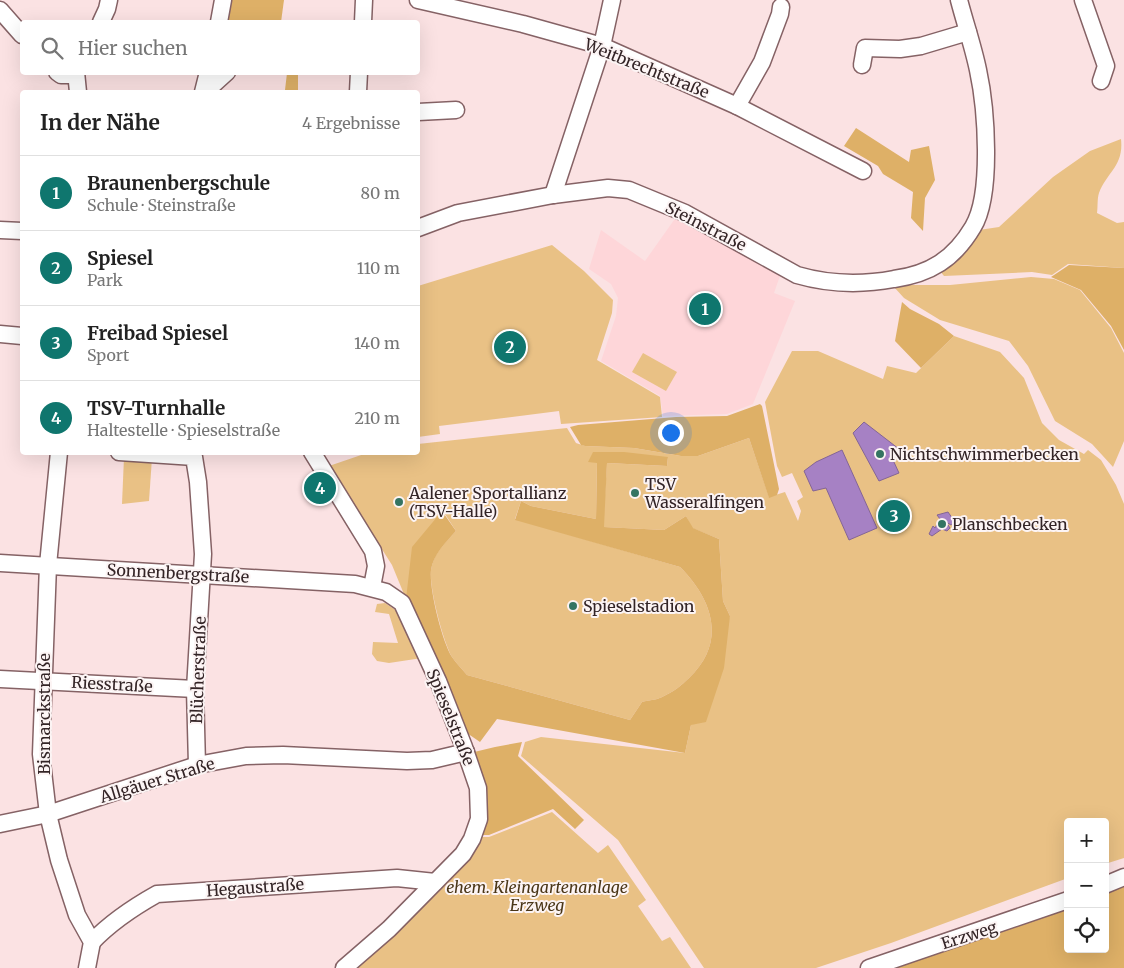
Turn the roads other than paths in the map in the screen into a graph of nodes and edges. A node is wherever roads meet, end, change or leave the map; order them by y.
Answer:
1 (109, 0) edge
2 (223, 0) edge
3 (364, 0) edge
4 (418, 0) edge
5 (612, 0) edge
6 (959, 0) edge
7 (1082, 0) edge
8 (781, 7) dead end
9 (0, 10) edge
10 (102, 20) edge
11 (219, 20) edge
12 (362, 20) edge
13 (968, 32) junction
14 (20, 33) edge
15 (602, 46) junction
16 (862, 66) dead end
17 (75, 75) edge
18 (207, 75) edge
19 (224, 75) edge
20 (359, 75) edge
21 (1101, 81) dead end
22 (78, 90) edge
23 (204, 90) edge
24 (206, 90) edge
25 (358, 90) edge
26 (737, 106) junction
27 (456, 110) dead end
28 (420, 112) edge
29 (863, 171) dead end
30 (553, 195) junction
31 (420, 227) edge
32 (0, 230) edge
33 (20, 231) edge
34 (0, 334) edge
35 (20, 336) edge
36 (59, 455) edge
37 (164, 455) edge
38 (314, 455) edge
39 (0, 563) edge
40 (48, 565) junction
41 (203, 575) junction
42 (372, 587) junction
43 (0, 679) edge
44 (43, 681) junction
45 (195, 689) junction
46 (466, 752) junction
47 (197, 765) junction
48 (48, 814) junction
49 (0, 824) edge
50 (1124, 877) edge
51 (435, 882) junction
52 (1109, 883) edge
53 (1064, 901) edge
54 (92, 942) junction
55 (87, 968) edge
56 (344, 968) edge
57 (869, 968) edge

1 - 10 street
2 - 11 street
3 - 12 street
4 - 15 street, Weitbrechtstraße
5 - 15 street
6 - 13 street
7 - 21 street
8 - 26 street
9 - 14 street
13 - 16 street
13 - 30 street, Steinstraße
15 - 26 street, Weitbrechtstraße
15 - 30 street
17 - 22 street
18 - 23 street
19 - 24 street
20 - 25 street
26 - 29 street, Weitbrechtstraße
27 - 28 street
30 - 31 street, Steinstraße
32 - 33 street
34 - 35 street
36 - 40 street, Bismarckstraße
37 - 41 street, Blücherstraße
38 - 42 street
39 - 40 street, Sonnenbergstraße
40 - 41 street, Sonnenbergstraße
40 - 44 street, Bismarckstraße
41 - 42 street, Sonnenbergstraße
41 - 45 street, Blücherstraße
42 - 46 street, Spieselstraße
43 - 44 street, Riesstraße
44 - 45 street, Riesstraße
44 - 48 street, Bismarckstraße
45 - 47 street, Blücherstraße
46 - 47 street, Allgäuer Straße
46 - 51 street, Spieselstraße
47 - 48 street, Allgäuer Straße
48 - 49 street, Allgäuer Straße
48 - 54 street, Bismarckstraße
50 - 52 street
51 - 54 street, Hegaustraße
51 - 56 street, Spieselstraße
53 - 57 street, Erzweg
54 - 55 street

